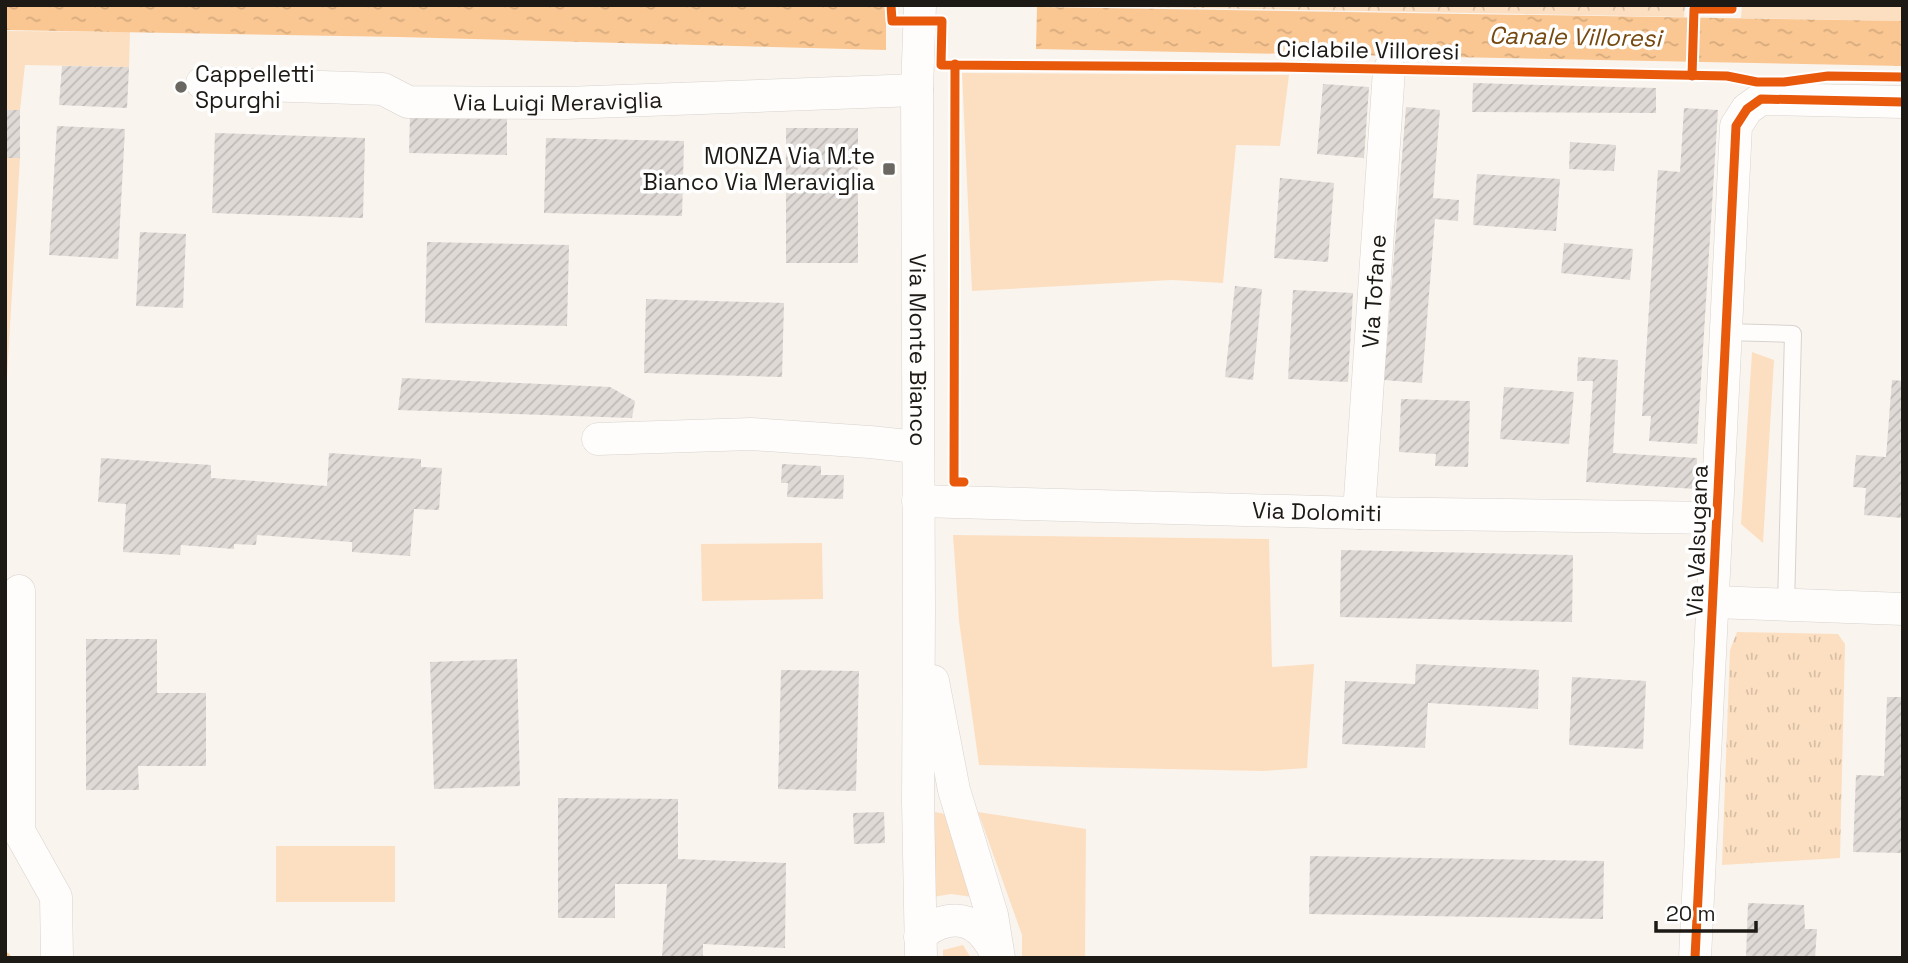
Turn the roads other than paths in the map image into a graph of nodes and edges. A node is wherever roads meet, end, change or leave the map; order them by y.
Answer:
1 (920, 5) edge
2 (1389, 71) dead end
3 (202, 83) dead end
4 (917, 90) junction
5 (1903, 102) edge
6 (1726, 331) junction
7 (598, 439) dead end
8 (917, 447) junction
9 (918, 501) junction
10 (1359, 513) junction
11 (1716, 518) junction
12 (19, 591) dead end
13 (1714, 602) junction
14 (1786, 605) junction
15 (1903, 609) edge
16 (919, 611) junction
17 (921, 948) edge
18 (999, 957) edge
19 (57, 958) edge
20 (1695, 958) edge

1 - 4 street, Via Monte Bianco
2 - 10 street, Via Tofane
3 - 4 street, Via Luigi Meraviglia
4 - 8 street, Via Monte Bianco
5 - 6 street, Via Valsugana
6 - 11 street, Via Valsugana
6 - 14 lane
7 - 8 street
8 - 9 street, Via Monte Bianco
9 - 10 street, Via Dolomiti
9 - 16 street, Via Monte Bianco
10 - 11 street, Via Dolomiti
11 - 13 street, Via Valsugana
12 - 19 street
13 - 14 street
13 - 20 street, Via Valsugana
14 - 15 street
16 - 17 street, Via Monte Bianco
16 - 18 street, Via Monte Bianco
17 - 18 street, Via Monte Bianco

